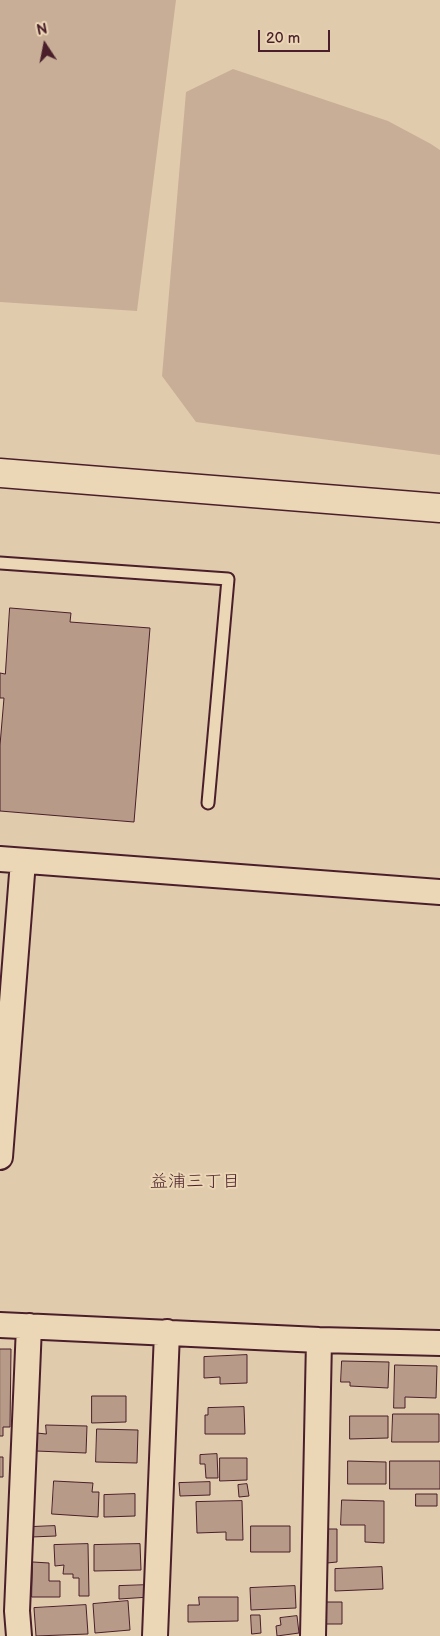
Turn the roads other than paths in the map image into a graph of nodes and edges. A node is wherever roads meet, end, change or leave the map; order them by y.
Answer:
1 (0, 473) edge
2 (440, 508) edge
3 (0, 563) edge
4 (208, 803) dead end
5 (11, 860) edge
6 (440, 892) edge
7 (0, 1157) edge
8 (0, 1325) edge
9 (29, 1326) junction
10 (167, 1332) junction
11 (319, 1340) junction
12 (440, 1343) edge
13 (19, 1636) edge
14 (155, 1636) edge
15 (313, 1636) edge

1 - 2 street
3 - 4 lane
5 - 6 street
5 - 7 street
8 - 9 street
9 - 10 street
9 - 13 street
10 - 11 street
10 - 14 street
11 - 12 street
11 - 15 street

